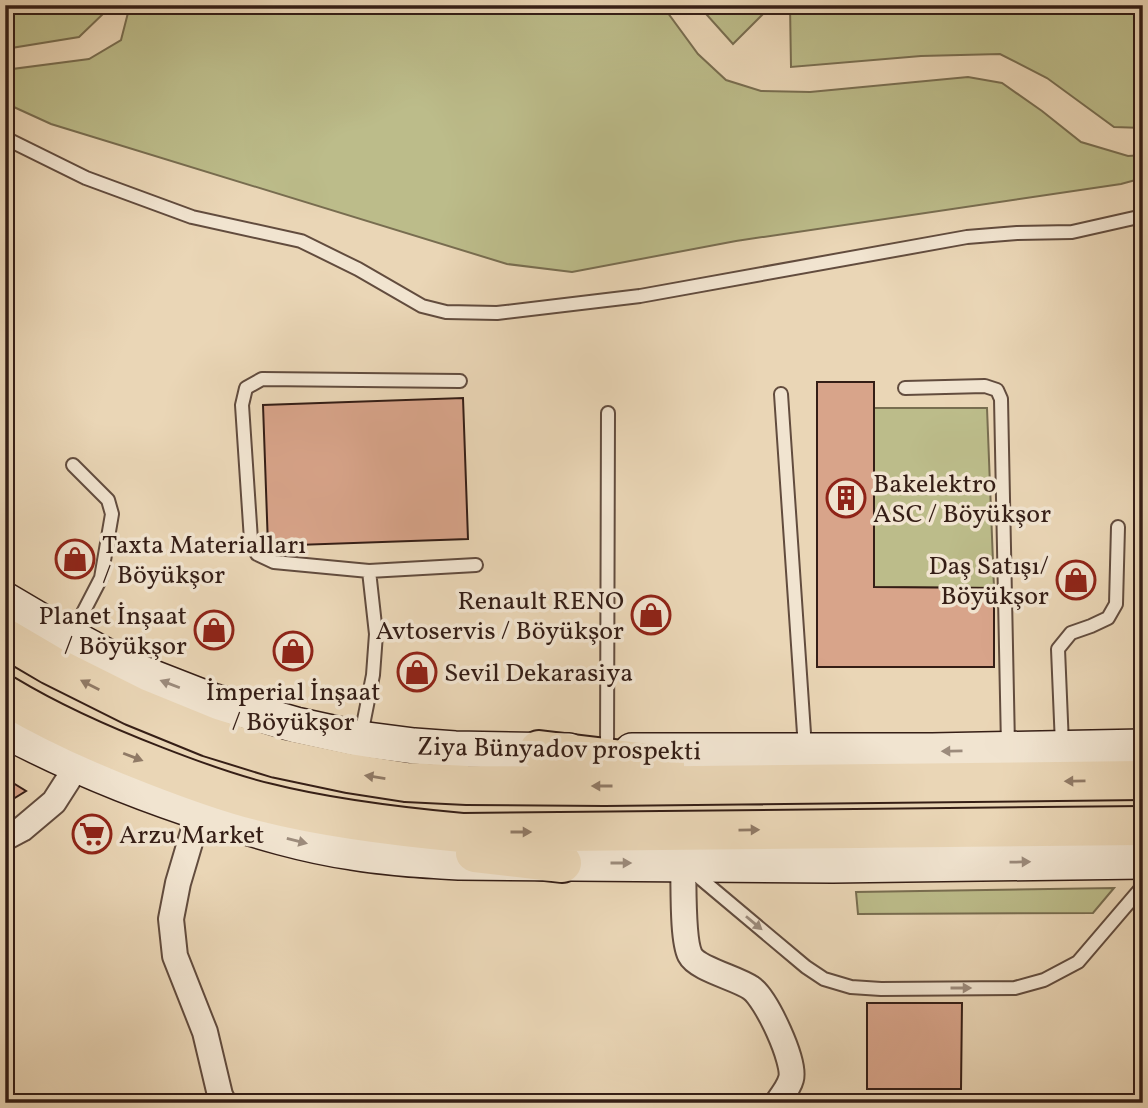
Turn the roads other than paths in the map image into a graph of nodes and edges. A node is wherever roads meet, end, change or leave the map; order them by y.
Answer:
1 (5, 138) edge
2 (1143, 216) edge
3 (460, 380) dead end
4 (905, 388) dead end
5 (781, 394) dead end
6 (608, 413) dead end
7 (73, 465) dead end
8 (1118, 527) dead end
9 (476, 565) dead end
10 (369, 571) junction
11 (5, 600) edge
12 (70, 637) junction
13 (5, 638) edge
14 (5, 695) edge
15 (5, 730) edge
16 (360, 739) junction
17 (1143, 747) edge
18 (1062, 749) junction
19 (539, 750) junction
20 (1008, 750) junction
21 (607, 751) junction
22 (77, 766) junction
23 (812, 768) junction
24 (1143, 780) edge
25 (266, 803) junction
26 (199, 812) junction
27 (1143, 825) edge
28 (1091, 826) junction
29 (5, 838) edge
30 (1143, 861) edge
31 (562, 863) junction
32 (683, 863) junction
33 (833, 864) junction
34 (1143, 886) edge
35 (224, 1103) edge
36 (777, 1103) edge

1 - 2 lane
3 - 10 lane
4 - 20 lane
5 - 23 lane
6 - 21 lane
7 - 12 lane
8 - 18 lane
9 - 10 lane
10 - 16 lane
11 - 12 main road, Ziya Bünyadov prospekti
16 -> 12 main road, Ziya Bünyadov prospekti
23 -> 13 main road, Ziya Bünyadov prospekti
14 -> 25 main road
15 - 22 main road
16 - 19 main road, Ziya Bünyadov prospekti
17 - 18 main road, Ziya Bünyadov prospekti
18 - 20 main road, Ziya Bünyadov prospekti
19 - 21 main road, Ziya Bünyadov prospekti
19 - 23 main road
20 -> 23 main road, Ziya Bünyadov prospekti
21 - 23 main road, Ziya Bünyadov prospekti
22 - 26 main road
22 - 29 street
24 -> 23 main road, Ziya Bünyadov prospekti
25 -> 28 main road
25 - 31 main road
26 -> 31 main road
26 - 35 street
27 - 28 main road
28 - 33 main road
33 -> 30 main road
31 -> 32 main road
32 - 33 main road
32 -> 34 lane
32 - 36 street

